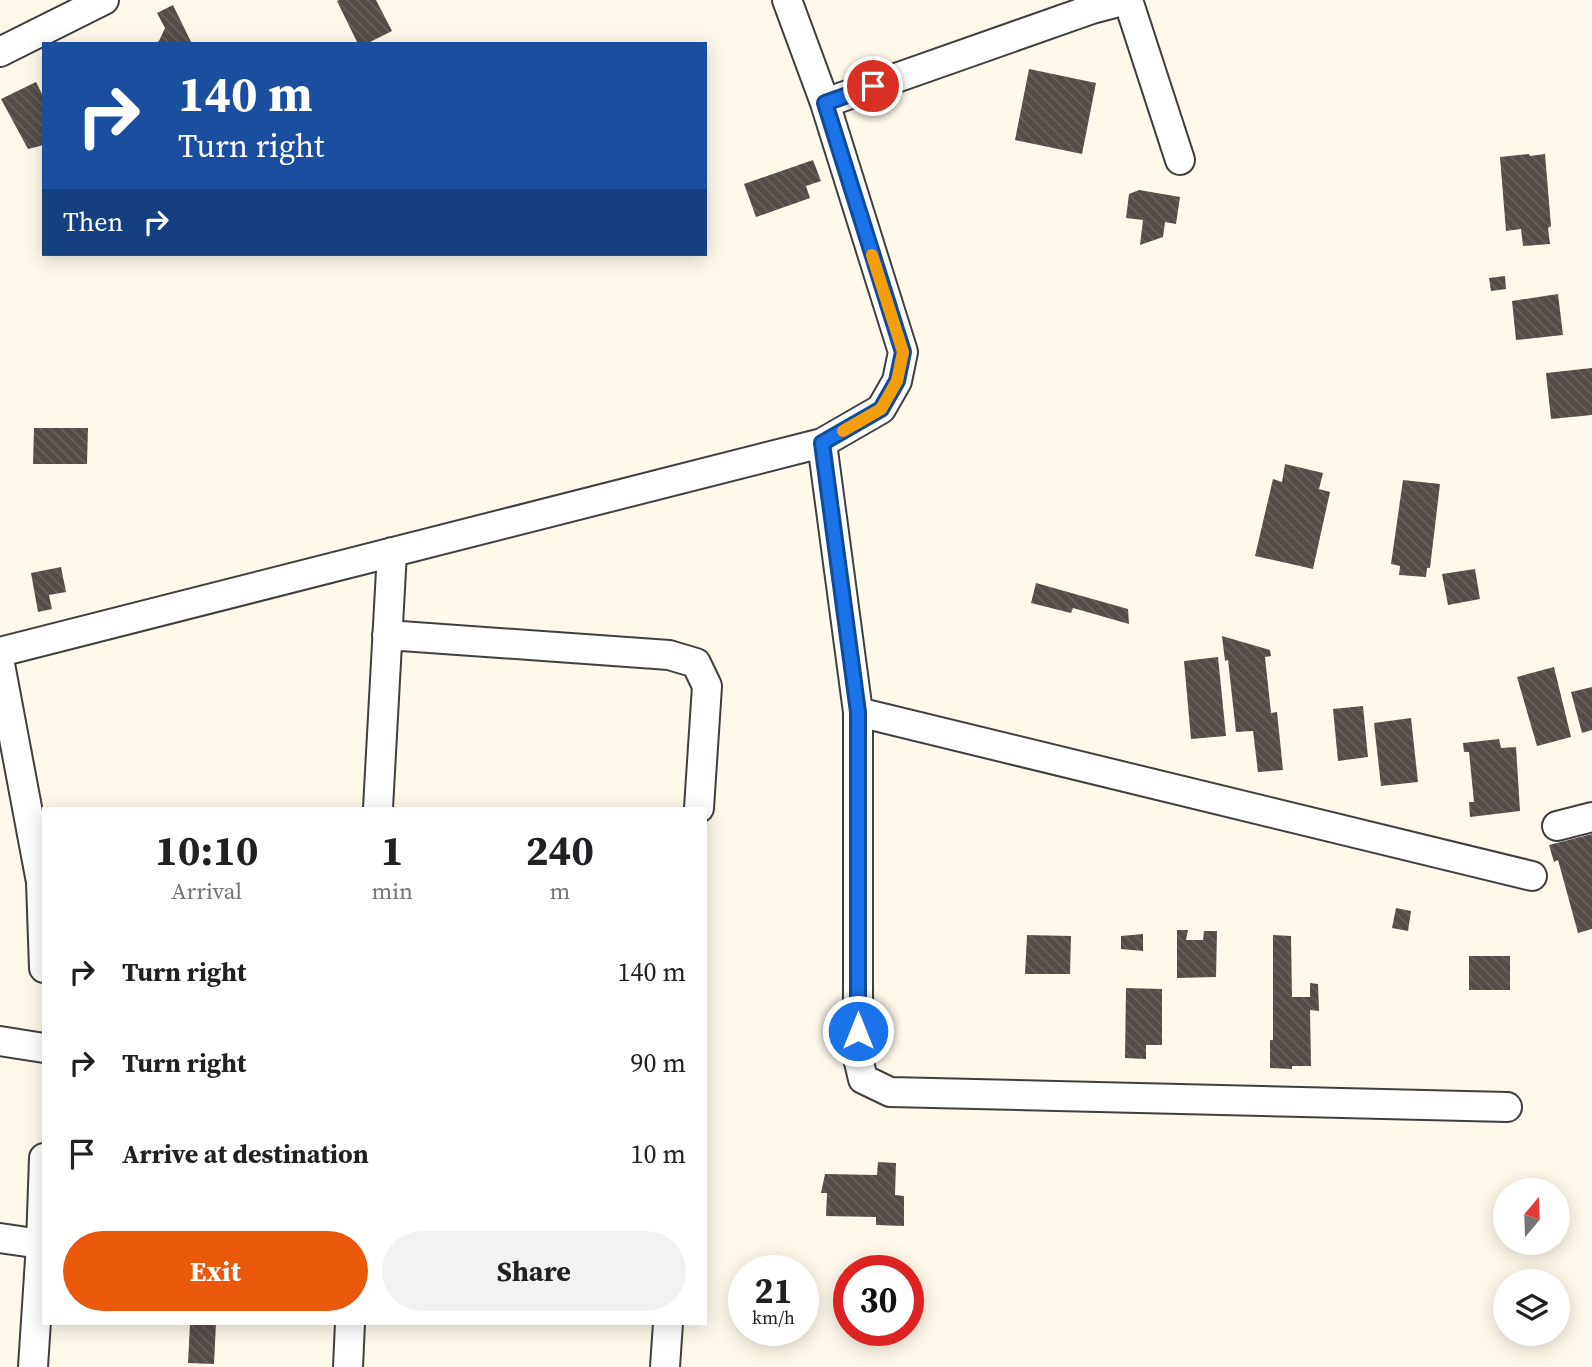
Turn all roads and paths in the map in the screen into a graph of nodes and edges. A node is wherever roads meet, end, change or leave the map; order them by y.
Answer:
1 (104, 0) edge
2 (787, 0) edge
3 (1127, 0) edge
4 (0, 52) edge
5 (825, 103) junction
6 (1180, 160) dead end
7 (822, 443) junction
8 (392, 552) junction
9 (387, 635) junction
10 (0, 652) edge
11 (0, 664) edge
12 (858, 712) junction
13 (378, 807) edge
14 (699, 807) edge
15 (1592, 817) edge
16 (1558, 826) dead end
17 (1532, 876) dead end
18 (42, 910) edge
19 (0, 1041) edge
20 (42, 1048) edge
21 (1507, 1107) dead end
22 (42, 1215) edge
23 (0, 1237) edge
24 (41, 1244) junction
25 (350, 1325) edge
26 (668, 1325) edge
27 (33, 1367) edge
28 (348, 1367) edge
29 (665, 1367) edge

1 - 4 street
2 - 5 street
3 - 5 street
3 - 6 street
5 - 7 street
7 - 8 street
7 - 12 street
8 - 9 street
8 - 10 street
9 - 13 street
9 - 14 street
11 - 18 street
12 - 17 street
12 - 21 street
15 - 16 street
19 - 20 street
22 - 24 street
23 - 24 street
24 - 27 street
25 - 28 street
26 - 29 street

